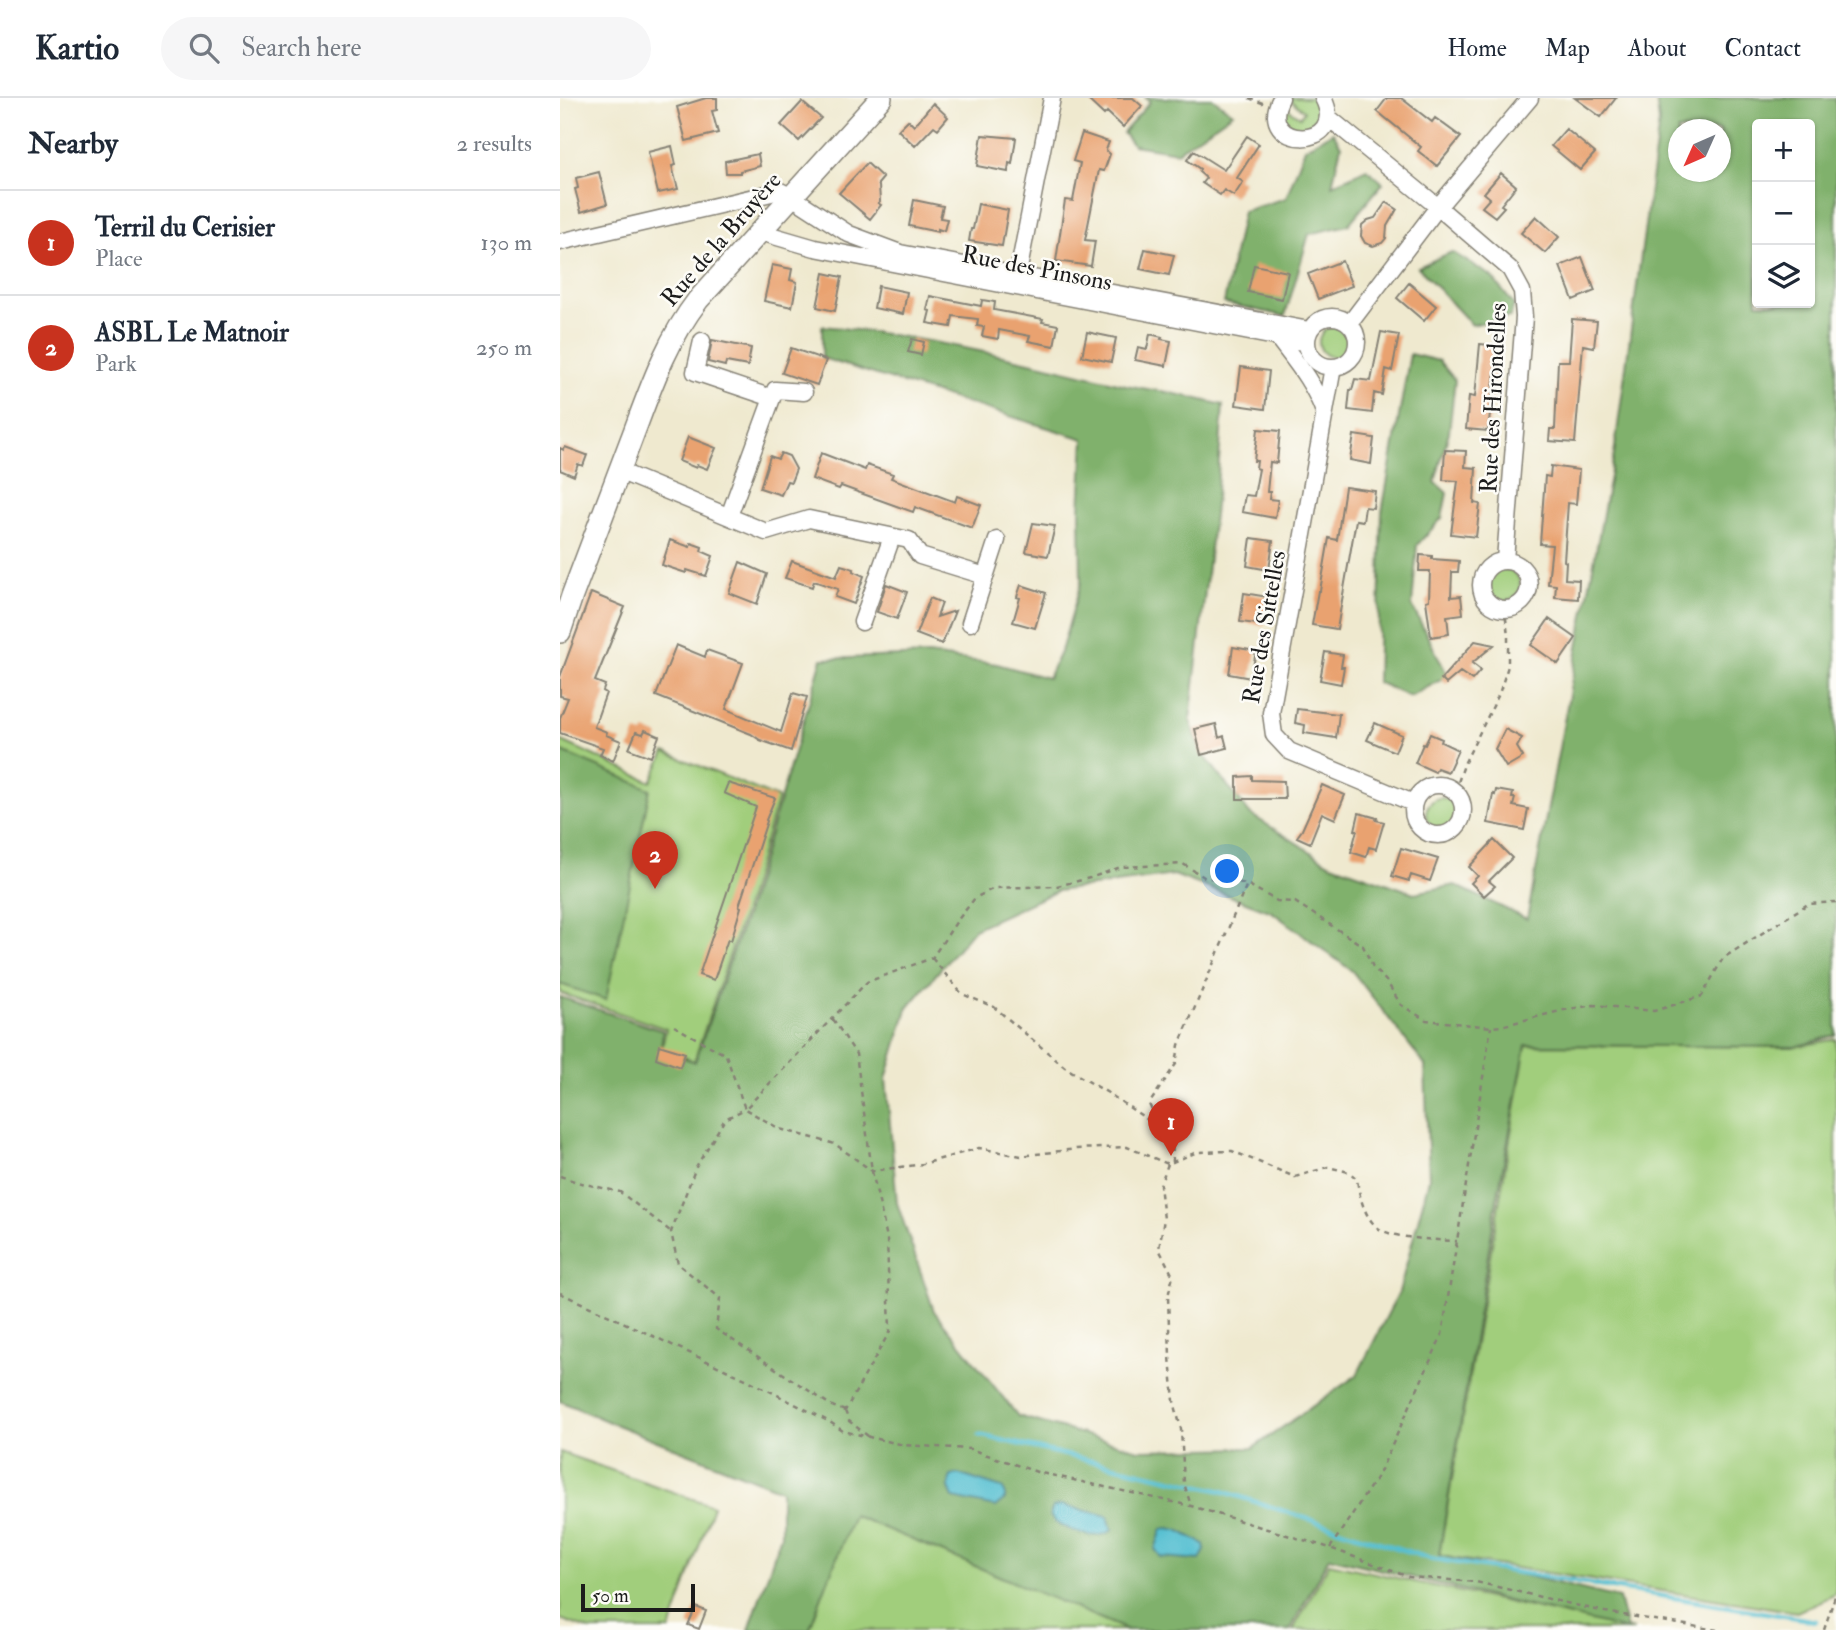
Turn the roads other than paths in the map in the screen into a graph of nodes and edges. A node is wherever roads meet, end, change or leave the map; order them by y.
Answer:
1 (881, 98) edge
2 (1052, 98) edge
3 (1281, 98) edge
4 (1323, 98) edge
5 (1530, 98) edge
6 (1328, 117) junction
7 (792, 197) junction
8 (1438, 207) junction
9 (760, 232) junction
10 (560, 242) edge
11 (1017, 281) junction
12 (1350, 323) junction
13 (1277, 337) junction
14 (1308, 337) junction
15 (702, 341) dead end
16 (1333, 367) junction
17 (804, 392) dead end
18 (772, 398) junction
19 (1325, 413) junction
20 (619, 471) junction
21 (729, 516) junction
22 (892, 537) junction
23 (997, 540) dead end
24 (1505, 560) junction
25 (985, 576) junction
26 (862, 622) dead end
27 (970, 623) dead end
28 (560, 632) edge
29 (1413, 803) junction

1 - 7 street, Rue de la Bruyère
2 - 11 street
3 - 6 street
4 - 6 street
5 - 8 street
6 - 8 street, Rue des Hirondelles
7 - 9 street, Rue de la Bruyère
7 - 10 street
7 - 11 street, Rue des Pinsons
8 - 12 street
8 - 24 street, Rue des Hirondelles
9 - 11 street, Rue des Pinsons
9 - 20 street, Rue de la Bruyère
11 - 13 street, Rue des Pinsons
11 - 14 street, Rue des Pinsons
12 - 14 street
12 - 16 street
13 - 14 street, Rue des Pinsons
13 - 19 street
14 - 16 street
15 - 18 street
16 - 19 street, Rue des Sittelles
17 - 18 street
18 - 21 street
19 - 29 street, Rue des Sittelles
20 - 21 street
20 - 28 street, Rue de la Bruyère
21 - 22 street
22 - 25 street
22 - 26 street
23 - 25 street
24 - 24 street
25 - 27 street
29 - 29 street

